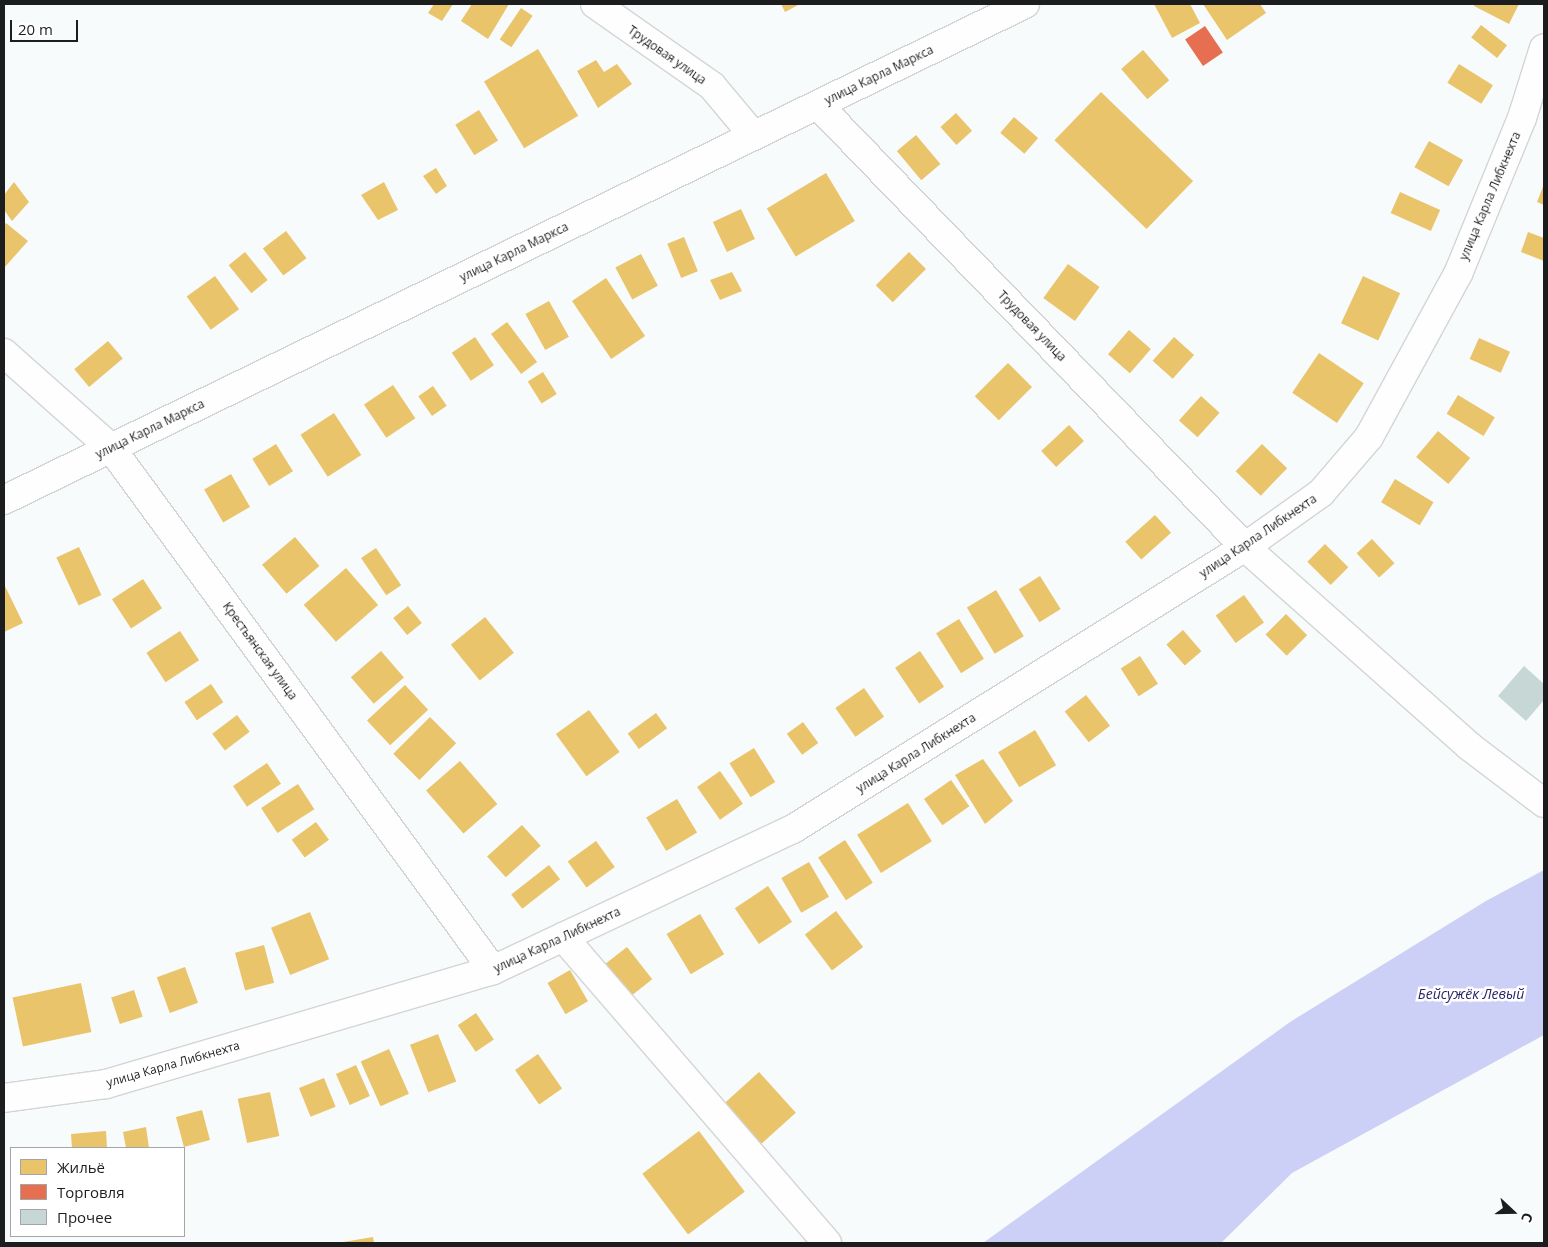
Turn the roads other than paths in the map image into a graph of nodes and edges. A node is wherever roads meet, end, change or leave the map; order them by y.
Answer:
1 (595, 4) edge
2 (1025, 4) edge
3 (1544, 48) edge
4 (818, 105) junction
5 (754, 135) junction
6 (4, 353) edge
7 (112, 448) junction
8 (4, 500) edge
9 (1245, 547) junction
10 (1544, 804) edge
11 (563, 938) junction
12 (493, 970) junction
13 (4, 1098) edge
14 (827, 1243) edge

1 - 5 street, Трудовая улица
2 - 4 street, улица Карла Маркса
3 - 9 street, улица Карла Либкнехта
4 - 5 street, улица Карла Маркса
4 - 9 street, Трудовая улица
5 - 7 street, улица Карла Маркса
6 - 7 street, Крестьянская улица
7 - 8 street, улица Карла Маркса
7 - 12 street, Крестьянская улица
9 - 10 street, Трудовая улица
9 - 11 street, улица Карла Либкнехта
11 - 12 street, улица Карла Либкнехта
11 - 14 street
12 - 13 street, улица Карла Либкнехта

